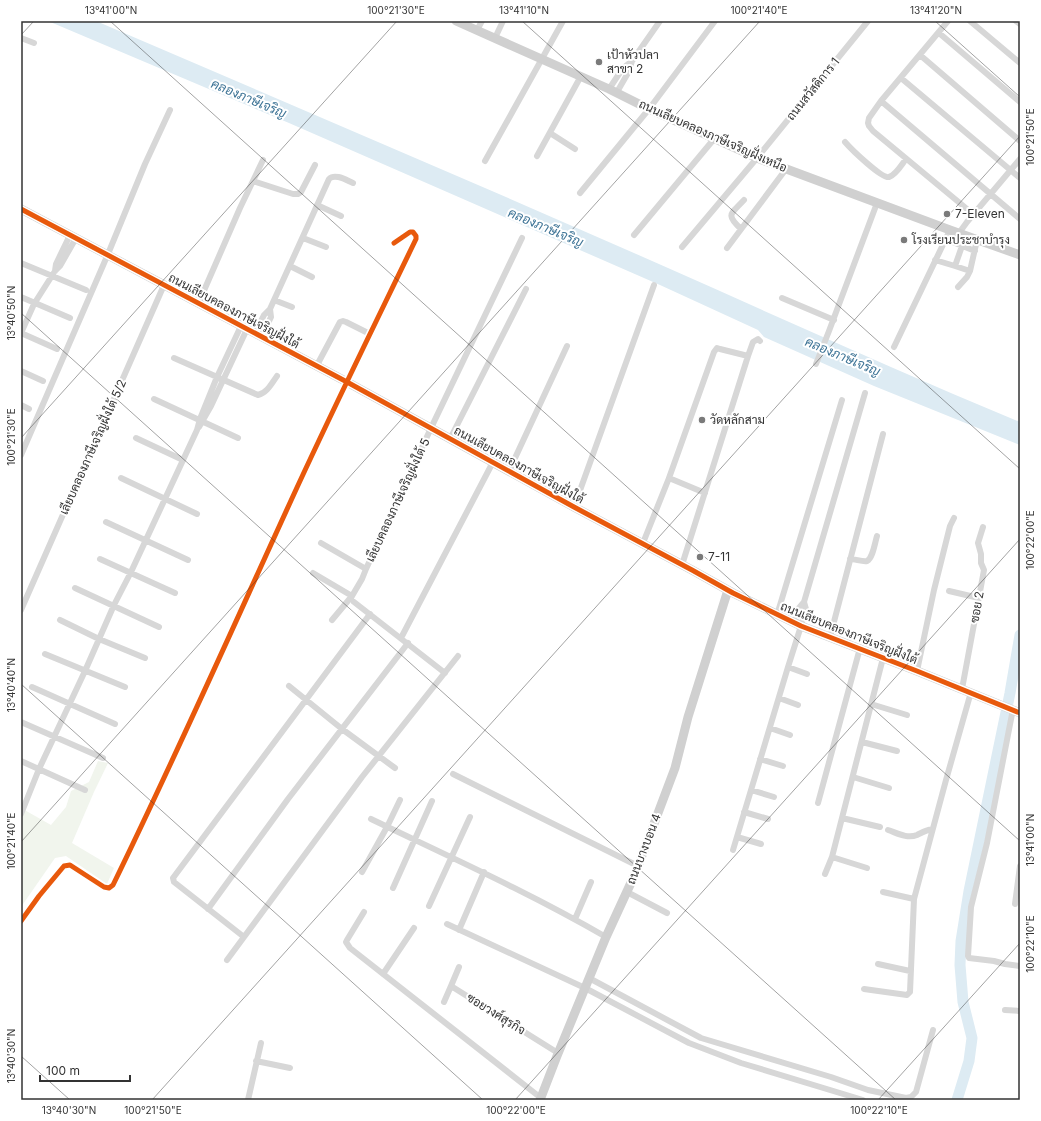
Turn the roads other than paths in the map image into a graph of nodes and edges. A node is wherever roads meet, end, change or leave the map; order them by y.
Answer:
1 (456, 21) edge
2 (482, 21) edge
3 (503, 21) edge
4 (563, 21) edge
5 (660, 21) edge
6 (715, 21) edge
7 (868, 21) edge
8 (948, 21) edge
9 (970, 21) edge
10 (1016, 21) edge
11 (1020, 24) edge
12 (477, 30) junction
13 (939, 32) junction
14 (21, 38) edge
15 (495, 38) junction
16 (34, 43) dead end
17 (920, 55) junction
18 (542, 59) junction
19 (1020, 63) edge
20 (581, 76) junction
21 (900, 78) junction
22 (613, 90) junction
23 (881, 101) junction
24 (1020, 102) edge
25 (649, 109) junction
26 (170, 110) dead end
27 (550, 133) junction
28 (714, 139) junction
29 (1020, 140) edge
30 (845, 142) dead end
31 (575, 149) dead end
32 (537, 156) dead end
33 (757, 158) junction
34 (906, 159) junction
35 (1020, 159) edge
36 (263, 160) dead end
37 (485, 161) dead end
38 (315, 165) dead end
39 (786, 168) junction
40 (1010, 170) junction
41 (1020, 178) edge
42 (253, 181) junction
43 (353, 183) dead end
44 (580, 193) dead end
45 (991, 193) junction
46 (744, 200) dead end
47 (877, 203) junction
48 (317, 205) junction
49 (21, 209) edge
50 (973, 214) junction
51 (341, 216) dead end
52 (1020, 219) edge
53 (741, 229) junction
54 (950, 230) junction
55 (959, 233) junction
56 (634, 235) dead end
57 (73, 236) junction
58 (302, 238) junction
59 (522, 238) dead end
60 (945, 239) junction
61 (977, 240) junction
62 (394, 243) dead end
63 (962, 246) junction
64 (326, 247) dead end
65 (682, 247) dead end
66 (727, 248) dead end
67 (975, 251) junction
68 (108, 254) junction
69 (1020, 255) edge
70 (935, 260) junction
71 (21, 263) edge
72 (290, 266) junction
73 (955, 266) junction
74 (970, 271) junction
75 (54, 274) junction
76 (312, 277) dead end
77 (164, 285) junction
78 (654, 285) dead end
79 (958, 287) dead end
80 (526, 289) dead end
81 (86, 290) dead end
82 (21, 297) edge
83 (782, 298) dead end
84 (274, 300) junction
85 (198, 302) junction
86 (34, 304) junction
87 (292, 308) dead end
88 (70, 318) dead end
89 (834, 320) junction
90 (251, 331) junction
91 (21, 333) edge
92 (370, 334) junction
93 (760, 340) dead end
94 (567, 346) dead end
95 (894, 347) dead end
96 (57, 349) dead end
97 (748, 356) junction
98 (174, 358) dead end
99 (816, 363) dead end
100 (316, 366) junction
101 (21, 371) edge
102 (277, 376) dead end
103 (220, 378) junction
104 (43, 381) dead end
105 (347, 382) junction
106 (865, 394) dead end
107 (154, 399) dead end
108 (842, 400) dead end
109 (21, 405) edge
110 (29, 409) dead end
111 (202, 420) junction
112 (431, 428) junction
113 (883, 434) dead end
114 (136, 438) dead end
115 (238, 438) dead end
116 (450, 439) junction
117 (21, 454) edge
118 (184, 460) junction
119 (493, 462) junction
120 (509, 472) junction
121 (121, 478) dead end
122 (669, 478) junction
123 (705, 493) junction
124 (165, 499) junction
125 (574, 507) junction
126 (197, 514) dead end
127 (954, 518) dead end
128 (106, 522) dead end
129 (982, 527) dead end
130 (877, 536) dead end
131 (146, 540) junction
132 (321, 543) dead end
133 (642, 544) junction
134 (850, 558) junction
135 (100, 560) dead end
136 (188, 560) dead end
137 (682, 565) junction
138 (366, 569) junction
139 (131, 572) junction
140 (313, 573) dead end
141 (75, 588) dead end
142 (728, 590) junction
143 (949, 591) dead end
144 (175, 593) dead end
145 (979, 598) junction
146 (353, 599) junction
147 (114, 605) junction
148 (21, 610) edge
149 (370, 614) junction
150 (777, 615) junction
151 (60, 620) dead end
152 (332, 620) dead end
153 (798, 625) junction
154 (159, 627) dead end
155 (830, 637) junction
156 (401, 638) junction
157 (99, 639) junction
158 (408, 643) junction
159 (860, 648) junction
160 (45, 654) dead end
161 (458, 656) dead end
162 (145, 658) dead end
163 (883, 658) junction
164 (788, 667) junction
165 (85, 671) junction
166 (917, 671) junction
167 (445, 673) junction
168 (807, 674) dead end
169 (289, 686) dead end
170 (32, 687) dead end
171 (125, 687) dead end
172 (966, 690) junction
173 (779, 698) junction
174 (306, 699) junction
175 (70, 704) junction
176 (798, 704) dead end
177 (871, 704) junction
178 (1012, 709) edge
179 (907, 715) dead end
180 (21, 722) edge
181 (115, 724) dead end
182 (770, 728) junction
183 (342, 729) junction
184 (790, 735) dead end
185 (54, 736) junction
186 (862, 742) junction
187 (897, 751) dead end
188 (379, 756) junction
189 (103, 758) dead end
190 (760, 759) junction
191 (21, 761) edge
192 (783, 766) dead end
193 (396, 768) dead end
194 (40, 769) junction
195 (452, 774) dead end
196 (853, 777) junction
197 (889, 788) dead end
198 (85, 790) dead end
199 (751, 790) junction
200 (774, 797) dead end
201 (400, 800) dead end
202 (432, 801) dead end
203 (818, 803) dead end
204 (22, 810) edge
205 (744, 812) junction
206 (470, 817) dead end
207 (842, 818) junction
208 (371, 819) dead end
209 (768, 819) dead end
210 (387, 827) junction
211 (880, 827) dead end
212 (888, 830) dead end
213 (932, 830) junction
214 (737, 837) junction
215 (414, 840) junction
216 (762, 844) dead end
217 (733, 850) dead end
218 (452, 857) junction
219 (832, 857) junction
220 (638, 866) junction
221 (1020, 866) edge
222 (867, 868) dead end
223 (362, 872) dead end
224 (484, 872) junction
225 (825, 874) dead end
226 (591, 882) dead end
227 (1019, 885) edge
228 (393, 888) dead end
229 (626, 892) junction
230 (883, 892) dead end
231 (914, 899) junction
232 (1015, 904) dead end
233 (429, 906) dead end
234 (208, 908) junction
235 (364, 912) dead end
236 (666, 913) dead end
237 (575, 919) junction
238 (21, 921) edge
239 (447, 924) dead end
240 (414, 928) dead end
241 (459, 930) junction
242 (244, 936) junction
243 (606, 937) junction
244 (227, 960) dead end
245 (878, 964) dead end
246 (1020, 966) edge
247 (459, 967) dead end
248 (910, 971) junction
249 (383, 974) junction
250 (589, 978) junction
251 (451, 986) junction
252 (585, 988) junction
253 (864, 989) dead end
254 (444, 1002) dead end
255 (1005, 1010) dead end
256 (1020, 1011) edge
257 (933, 1030) dead end
258 (261, 1043) dead end
259 (558, 1053) junction
260 (256, 1061) junction
261 (290, 1068) dead end
262 (843, 1097) edge
263 (540, 1099) edge
264 (852, 1099) edge
265 (249, 1100) edge
266 (863, 1100) edge

1 - 12 street, ถนนเลียบคลองภาษีเจริญฝั่งเหนือ
2 - 12 street
3 - 15 street
4 - 18 street
5 - 22 street
6 - 25 street
7 - 33 street, ถนนสวัสดิการ 1
8 - 13 street
9 - 19 street
10 - 11 street
12 - 15 street, ถนนเลียบคลองภาษีเจริญฝั่งเหนือ
13 - 17 street
13 - 24 street
14 - 16 street
15 - 18 street, ถนนเลียบคลองภาษีเจริญฝั่งเหนือ
17 - 21 street
17 - 29 street
18 - 20 street, ถนนเลียบคลองภาษีเจริญฝั่งเหนือ
18 - 37 street
20 - 22 street, ถนนเลียบคลองภาษีเจริญฝั่งเหนือ
20 - 27 street
21 - 23 street
21 - 40 street
22 - 25 street, ถนนเลียบคลองภาษีเจริญฝั่งเหนือ
23 - 34 street
23 - 45 street
25 - 28 street, ถนนเลียบคลองภาษีเจริญฝั่งเหนือ
25 - 44 street
26 - 68 street
27 - 31 street
27 - 32 street
28 - 33 street, ถนนเลียบคลองภาษีเจริญฝั่งเหนือ
28 - 56 street
30 - 34 street
33 - 39 street, ถนนเลียบคลองภาษีเจริญฝั่งเหนือ
33 - 65 street, ถนนสวัสดิการ 1
34 - 50 street
35 - 40 street
36 - 42 street
38 - 42 street
39 - 47 street, ถนนเลียบคลองภาษีเจริญฝั่งเหนือ
39 - 53 street
40 - 41 street
40 - 45 street
42 - 85 street
43 - 48 street
45 - 50 street
45 - 52 street
46 - 53 street
47 - 54 street, ถนนเลียบคลองภาษีเจริญฝั่งเหนือ
47 - 89 street
48 - 51 street
48 - 58 street
49 - 57 street, ถนนเลียบคลองภาษีเจริญฝั่งใต้
50 - 55 street
53 - 66 street
54 - 55 street, ถนนเลียบคลองภาษีเจริญฝั่งเหนือ
54 - 60 street
55 - 61 street, ถนนเลียบคลองภาษีเจริญฝั่งเหนือ
57 - 68 street, ถนนเลียบคลองภาษีเจริญฝั่งใต้
57 - 75 street
58 - 64 street
58 - 72 street
59 - 112 street, เลียบคลองภาษีเจริญฝั่งใต้ 5
60 - 63 street
60 - 70 street
61 - 67 street
61 - 69 street, ถนนเลียบคลองภาษีเจริญฝั่งเหนือ
62 - 92 street
63 - 67 street
63 - 73 street
67 - 74 street
68 - 77 street, ถนนเลียบคลองภาษีเจริญฝั่งใต้
68 - 117 street
70 - 73 street
70 - 95 street
71 - 75 street
72 - 76 street
72 - 84 street
73 - 74 street
74 - 79 street
75 - 81 street
75 - 86 street
77 - 85 street, ถนนเลียบคลองภาษีเจริญฝั่งใต้
77 - 148 street, เลียบคลองภาษีเจริญฝั่งใต้ 5/2
78 - 125 street
80 - 116 street
82 - 86 street
83 - 89 street
84 - 87 street
84 - 90 street
85 - 90 street, ถนนเลียบคลองภาษีเจริญฝั่งใต้
86 - 88 street
86 - 91 street
89 - 99 street
90 - 100 street, ถนนเลียบคลองภาษีเจริญฝั่งใต้
90 - 103 street
91 - 96 street
92 - 100 street
92 - 105 street
93 - 97 street
94 - 120 street
97 - 122 street
97 - 123 street
98 - 103 street
100 - 105 street, ถนนเลียบคลองภาษีเจริญฝั่งใต้
101 - 104 street
102 - 103 street
103 - 111 street
105 - 112 street, ถนนเลียบคลองภาษีเจริญฝั่งใต้
105 - 238 street
106 - 153 street
107 - 111 street
108 - 150 street
109 - 110 street
111 - 115 street
111 - 118 street
112 - 116 street, ถนนเลียบคลองภาษีเจริญฝั่งใต้
112 - 138 street, เลียบคลองภาษีเจริญฝั่งใต้ 5
113 - 134 street
114 - 118 street
116 - 119 street, ถนนเลียบคลองภาษีเจริญฝั่งใต้
118 - 124 street
119 - 120 street, ถนนเลียบคลองภาษีเจริญฝั่งใต้
119 - 156 street
120 - 125 street, ถนนเลียบคลองภาษีเจริญฝั่งใต้
121 - 124 street
122 - 123 street
122 - 133 street
123 - 137 street
124 - 126 street
124 - 131 street
125 - 133 street, ถนนเลียบคลองภาษีเจริญฝั่งใต้
127 - 166 street
128 - 131 street
129 - 145 street, ซอย 2
130 - 134 street
131 - 136 street
131 - 139 street
132 - 138 street, เลียบคลองภาษีเจริญฝั่งใต้ 5
133 - 137 street, ถนนเลียบคลองภาษีเจริญฝั่งใต้
134 - 155 street
135 - 139 street
137 - 142 street, ถนนเลียบคลองภาษีเจริญฝั่งใต้
138 - 146 street
139 - 144 street
139 - 147 street
140 - 146 street
141 - 147 street
142 - 150 street, ถนนเลียบคลองภาษีเจริญฝั่งใต้
142 - 220 street, ถนนบางบอน 4
143 - 145 street
145 - 172 street, ซอย 2
146 - 149 street
146 - 152 street
147 - 154 street
147 - 157 street
149 - 156 street
149 - 174 street
150 - 153 street, ถนนเลียบคลองภาษีเจริญฝั่งใต้
151 - 157 street
153 - 155 street, ถนนเลียบคลองภาษีเจริญฝั่งใต้
153 - 164 street
155 - 159 street, ถนนเลียบคลองภาษีเจริญฝั่งใต้
156 - 158 street
157 - 162 street
157 - 165 street
158 - 167 street
158 - 183 street
159 - 163 street, ถนนเลียบคลองภาษีเจริญฝั่งใต้
159 - 203 street
160 - 165 street
161 - 167 street
163 - 166 street, ถนนเลียบคลองภาษีเจริญฝั่งใต้
163 - 177 street
164 - 168 street
164 - 173 street
165 - 171 street
165 - 175 street
166 - 172 street, ถนนเลียบคลองภาษีเจริญฝั่งใต้
167 - 188 street
169 - 174 street
170 - 175 street
172 - 178 street, ถนนเลียบคลองภาษีเจริญฝั่งใต้
172 - 213 street, ซอย 2
173 - 176 street
173 - 182 street
174 - 183 street
174 - 234 street
175 - 181 street
175 - 185 street
177 - 179 street
177 - 186 street
178 - 246 street
180 - 185 street
182 - 184 street
182 - 190 street
183 - 188 street
183 - 234 street
185 - 189 street
185 - 194 street
186 - 187 street
186 - 196 street
188 - 193 street
188 - 242 street
190 - 192 street
190 - 199 street
191 - 194 street
194 - 198 street
194 - 204 street
195 - 220 street
196 - 197 street
196 - 207 street
199 - 200 street
199 - 205 street
201 - 210 street
202 - 215 street
205 - 209 street
205 - 214 street
206 - 218 street
207 - 211 street
207 - 219 street
208 - 210 street
210 - 215 street
210 - 223 street
212 - 213 street
213 - 231 street, ซอย 2
214 - 216 street
214 - 217 street
215 - 218 street
215 - 228 street
218 - 224 street
218 - 233 street
219 - 222 street
219 - 225 street
220 - 229 street, ถนนบางบอน 4
221 - 227 street
224 - 237 street
224 - 241 street
226 - 237 street
227 - 232 street
229 - 236 street
229 - 243 street, ถนนบางบอน 4
230 - 231 street
231 - 248 street, ซอย 2
234 - 242 street
235 - 249 street
237 - 243 street
239 - 241 street
240 - 249 street
241 - 252 street
242 - 244 street
243 - 250 street, ถนนบางบอน 4
245 - 248 street
247 - 251 street
248 - 253 street, ซอย 2
249 - 263 street
250 - 252 street, ถนนบางบอน 4
250 - 257 street
251 - 254 street
251 - 259 street, ซอยวงศ์สุรกิจ
252 - 259 street, ถนนบางบอน 4
252 - 262 street
255 - 256 street
258 - 260 street
259 - 263 street, ถนนบางบอน 4
260 - 261 street
260 - 265 street
262 - 264 street
264 - 266 street

